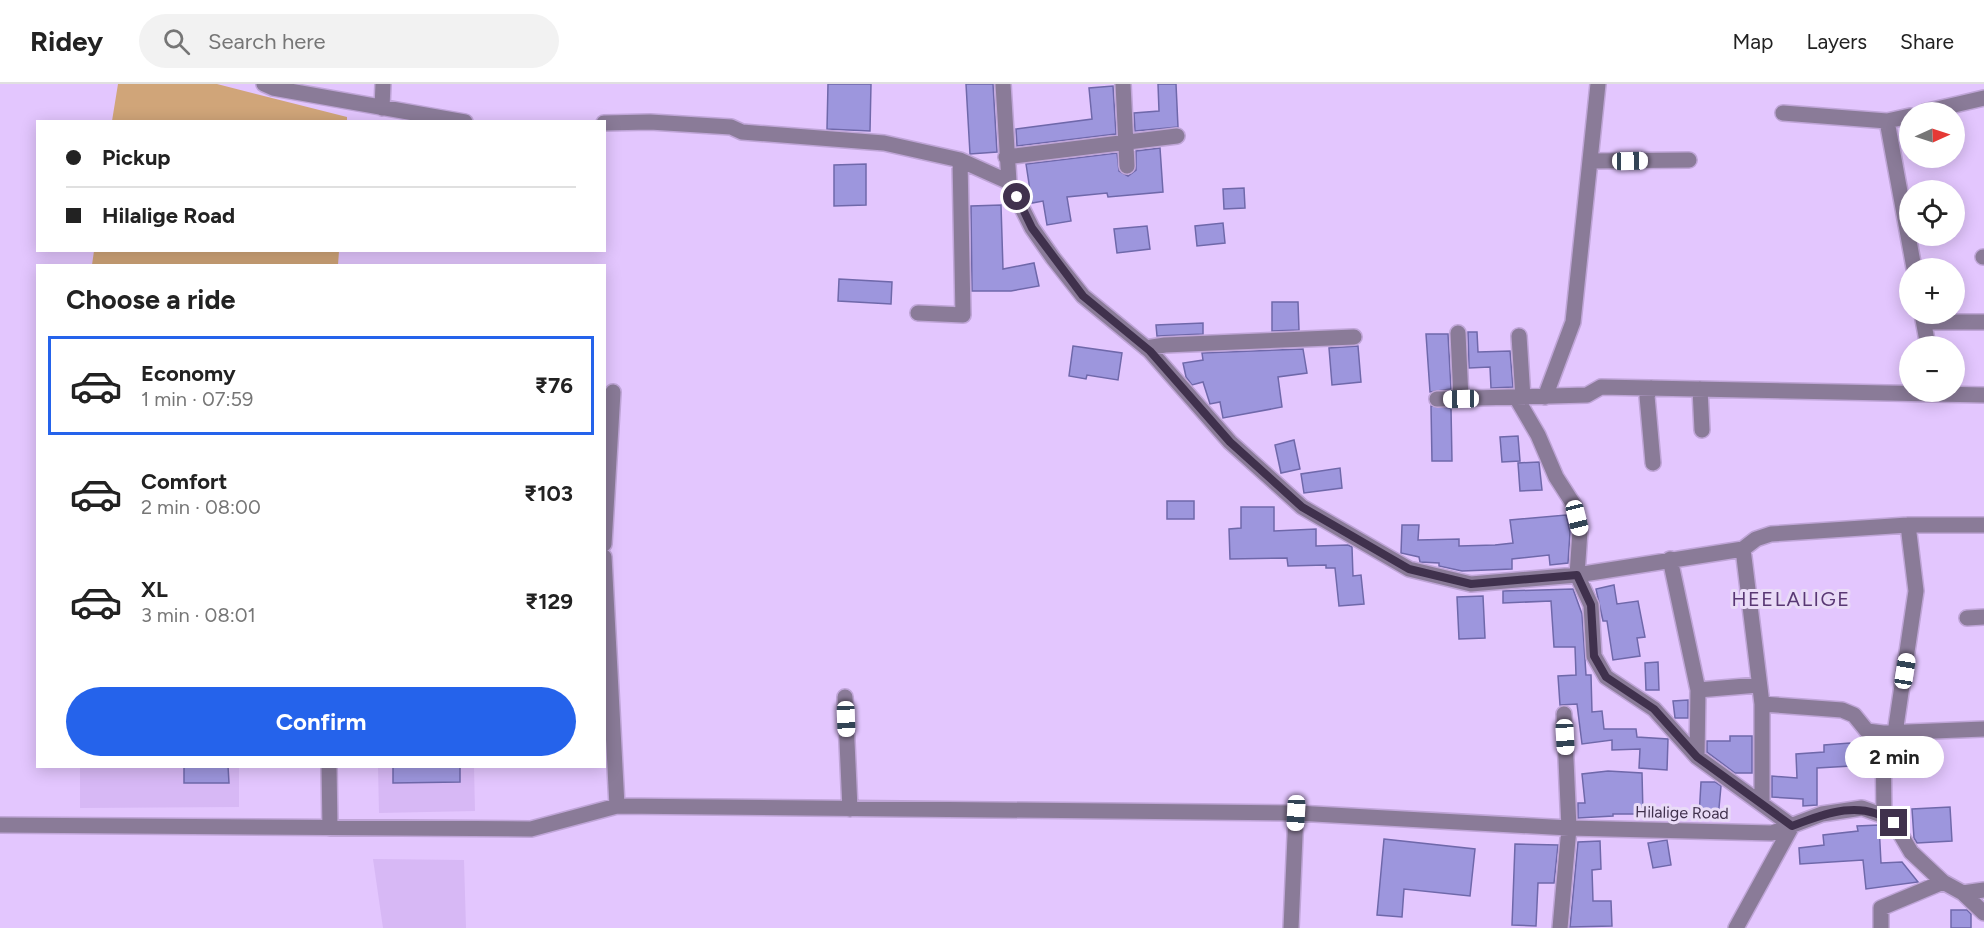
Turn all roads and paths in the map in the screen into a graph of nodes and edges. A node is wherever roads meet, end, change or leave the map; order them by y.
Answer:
1 (264, 84) edge
2 (383, 84) edge
3 (1003, 84) edge
4 (1123, 84) edge
5 (1598, 84) edge
6 (1984, 98) edge
7 (1965, 102) edge
8 (382, 108) junction
9 (1783, 113) dead end
10 (1899, 118) edge
11 (453, 120) edge
12 (1887, 121) junction
13 (606, 123) edge
14 (1177, 136) dead end
15 (1125, 141) junction
16 (1006, 157) junction
17 (960, 160) junction
18 (1689, 160) dead end
19 (1590, 161) junction
20 (1127, 166) dead end
21 (1009, 182) junction
22 (1912, 258) edge
23 (918, 313) dead end
24 (1965, 321) edge
25 (1984, 322) edge
26 (1458, 333) dead end
27 (1520, 336) dead end
28 (1354, 337) dead end
29 (1146, 348) junction
30 (1651, 388) junction
31 (1700, 389) junction
32 (613, 392) dead end
33 (1899, 392) edge
34 (1965, 394) edge
35 (1984, 395) edge
36 (1545, 397) junction
37 (1437, 399) dead end
38 (1461, 399) junction
39 (1520, 399) junction
40 (1702, 430) dead end
41 (1653, 463) dead end
42 (606, 510) edge
43 (1908, 525) junction
44 (1984, 525) edge
45 (1743, 549) junction
46 (1670, 559) junction
47 (1577, 575) junction
48 (606, 595) edge
49 (1984, 617) edge
50 (1966, 618) dead end
51 (1758, 685) junction
52 (1698, 690) junction
53 (845, 697) dead end
54 (1761, 704) junction
55 (1564, 714) dead end
56 (1984, 729) edge
57 (1889, 733) junction
58 (1697, 757) junction
59 (329, 768) edge
60 (1762, 804) junction
61 (617, 806) junction
62 (850, 809) junction
63 (1296, 813) junction
64 (1884, 816) junction
65 (0, 825) edge
66 (1792, 826) junction
67 (330, 828) junction
68 (1569, 828) junction
69 (1943, 882) junction
70 (1984, 890) edge
71 (1963, 893) junction
72 (1984, 912) edge
73 (1291, 928) edge
74 (1560, 928) edge
75 (1736, 928) edge
76 (1881, 928) edge

1 - 8 street
2 - 8 street
3 - 16 street
4 - 15 street
5 - 19 street
6 - 7 street
8 - 11 street
9 - 12 street
10 - 12 street
12 - 22 street
13 - 17 street
14 - 15 street
15 - 16 street
15 - 20 street
16 - 21 street
17 - 21 street
17 - 23 street
18 - 19 street
19 - 36 street
21 - 29 street
24 - 25 street
26 - 38 street
27 - 39 street
28 - 29 street
29 - 47 street
30 - 31 street
30 - 36 street
30 - 41 street
31 - 33 street
31 - 40 street
32 - 42 street
34 - 35 street
36 - 39 street
37 - 38 street
38 - 39 street
39 - 47 street
43 - 44 street
43 - 45 street
43 - 57 street
45 - 46 street
45 - 51 street
46 - 47 street
46 - 52 street
47 - 58 street
48 - 61 street
49 - 50 street
51 - 52 street
51 - 54 street
52 - 58 street
53 - 62 street
54 - 57 street
54 - 60 street
55 - 68 street
56 - 57 street
57 - 64 street
58 - 60 street
59 - 67 street
60 - 66 street
61 - 62 street, Hilalige Road
61 - 67 street, Hilalige Road
62 - 63 street, Hilalige Road
63 - 68 street, Hilalige Road
63 - 73 street
64 - 66 street, Hilalige Road
64 - 69 street
65 - 67 street, Hilalige Road
66 - 68 street, Hilalige Road
66 - 75 street
68 - 74 street
69 - 71 street
69 - 76 street
70 - 71 street
71 - 72 street

